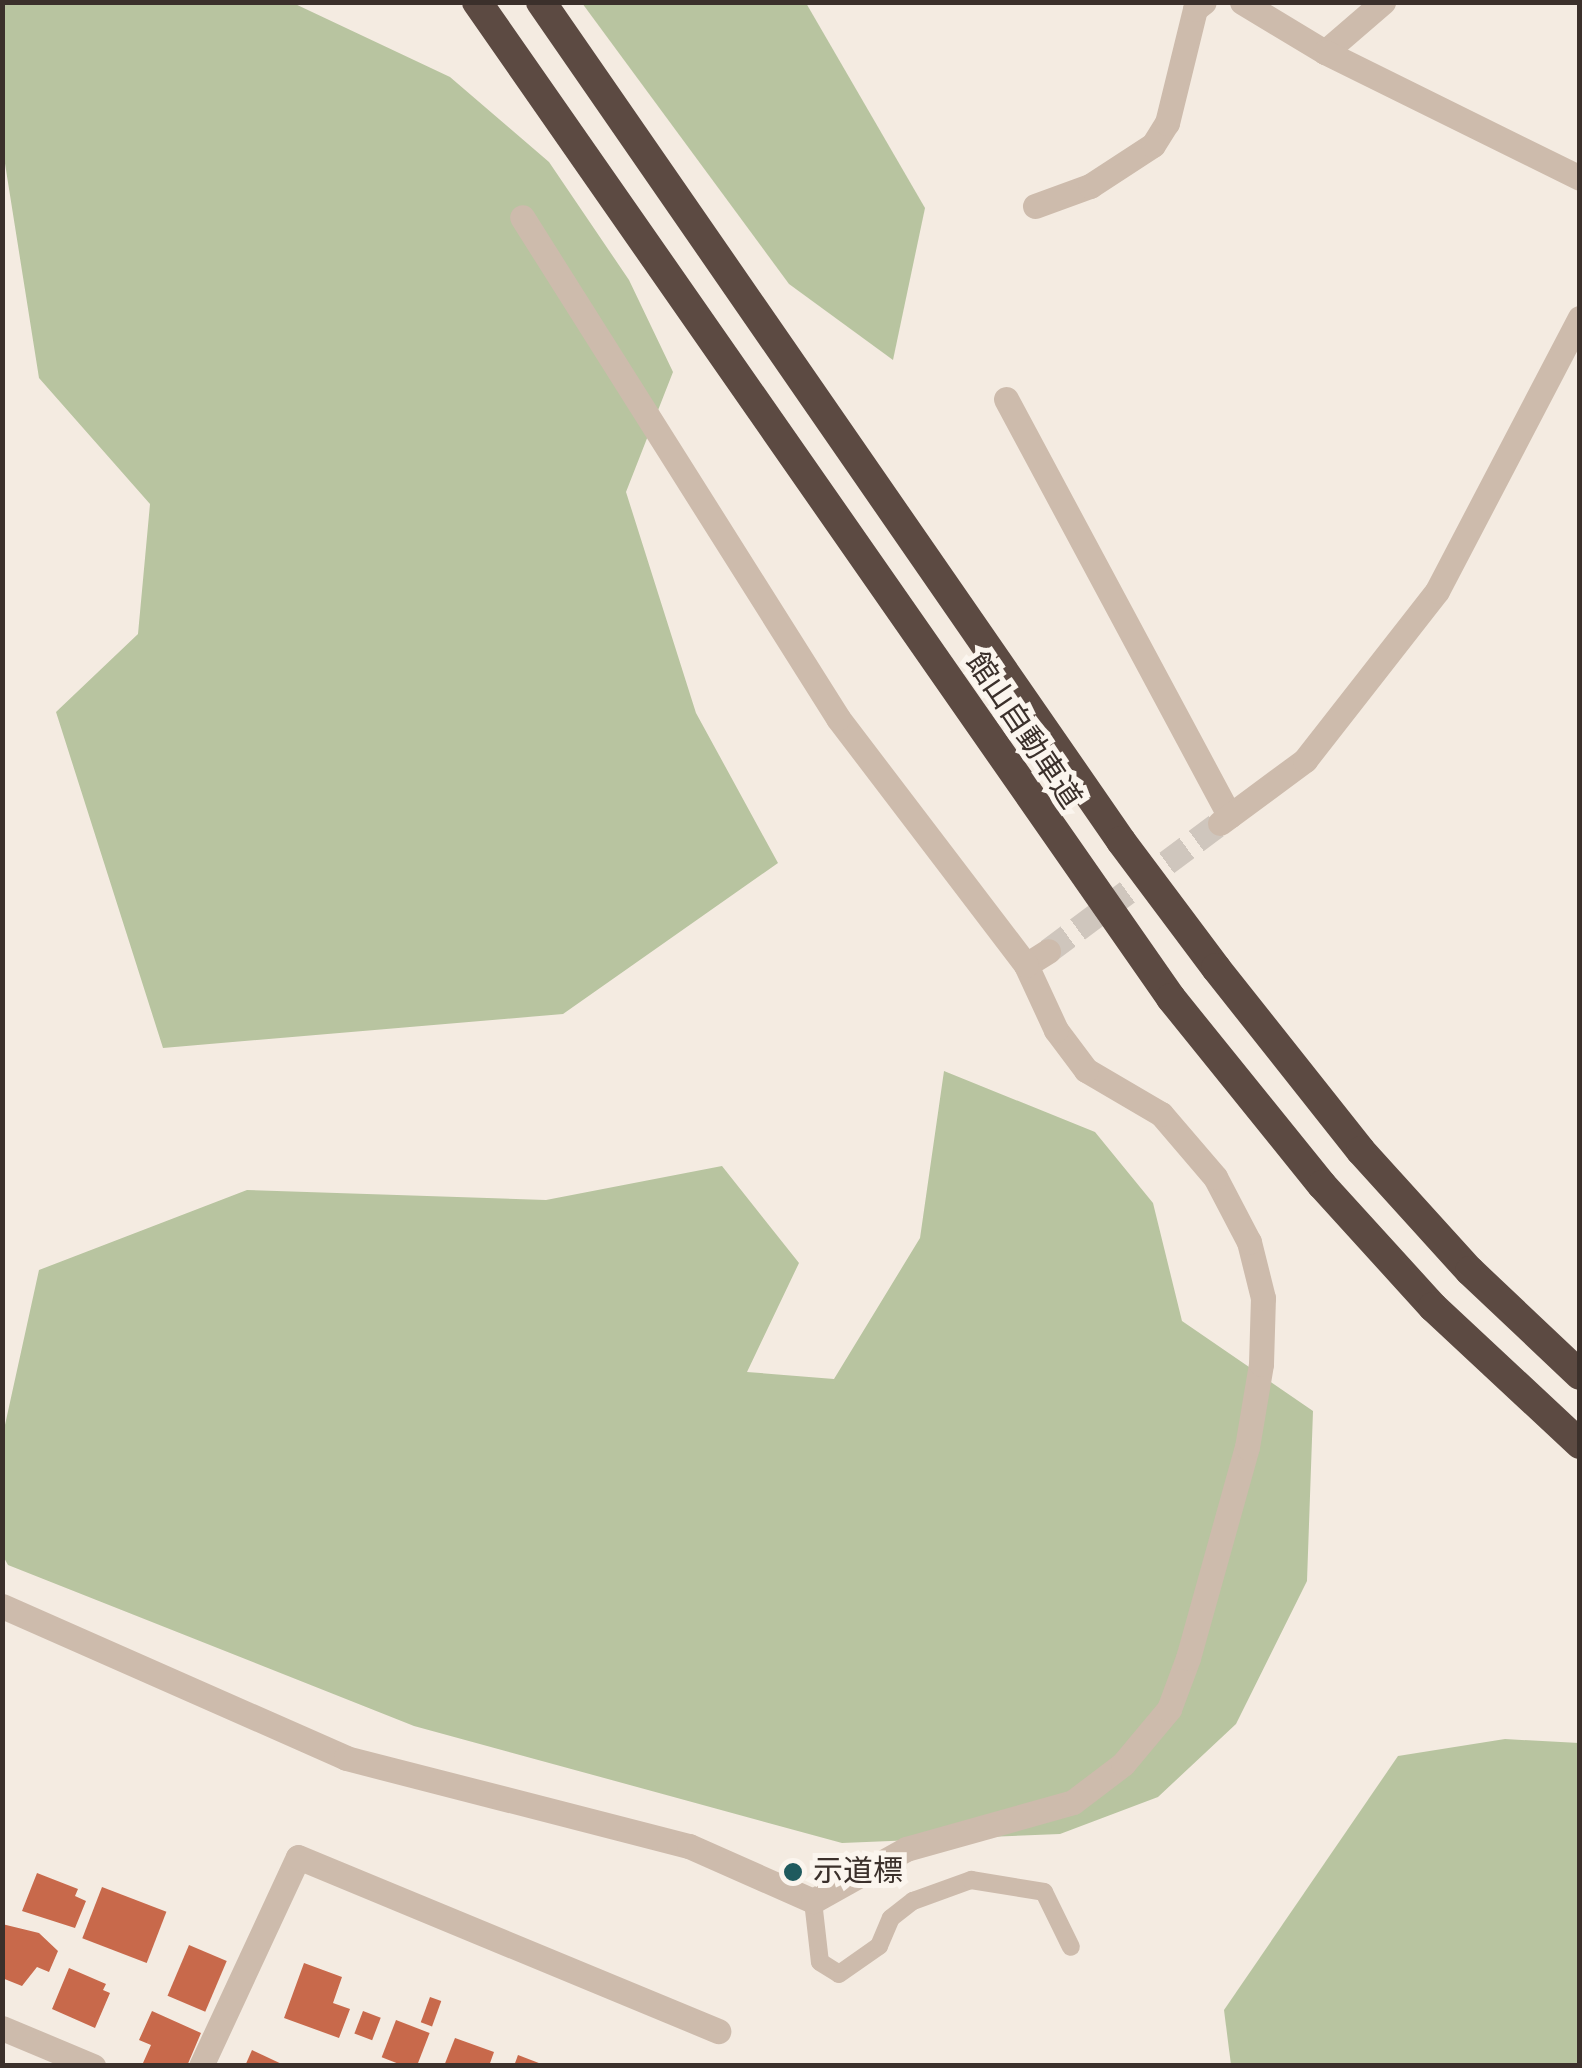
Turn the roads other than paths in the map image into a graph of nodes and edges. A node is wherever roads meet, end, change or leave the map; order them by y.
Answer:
1 (477, 2) edge
2 (541, 2) edge
3 (1204, 2) edge
4 (1242, 2) edge
5 (1383, 2) edge
6 (1324, 52) junction
7 (1580, 178) edge
8 (1035, 206) dead end
9 (522, 217) dead end
10 (1580, 318) edge
11 (1006, 400) dead end
12 (1580, 1374) edge
13 (1580, 1444) edge
14 (2, 1606) edge
15 (813, 1901) junction
16 (1071, 1947) dead end
17 (2, 2028) edge
18 (718, 2031) dead end
19 (93, 2066) edge
20 (201, 2066) edge

1 - 13 highway, 館山自動車道
2 - 12 highway, 館山自動車道
3 - 8 street
4 - 6 street
5 - 6 street
6 - 7 street
9 - 15 street
10 - 11 street
14 - 15 street
15 - 16 lane
17 - 19 street
18 - 20 street

